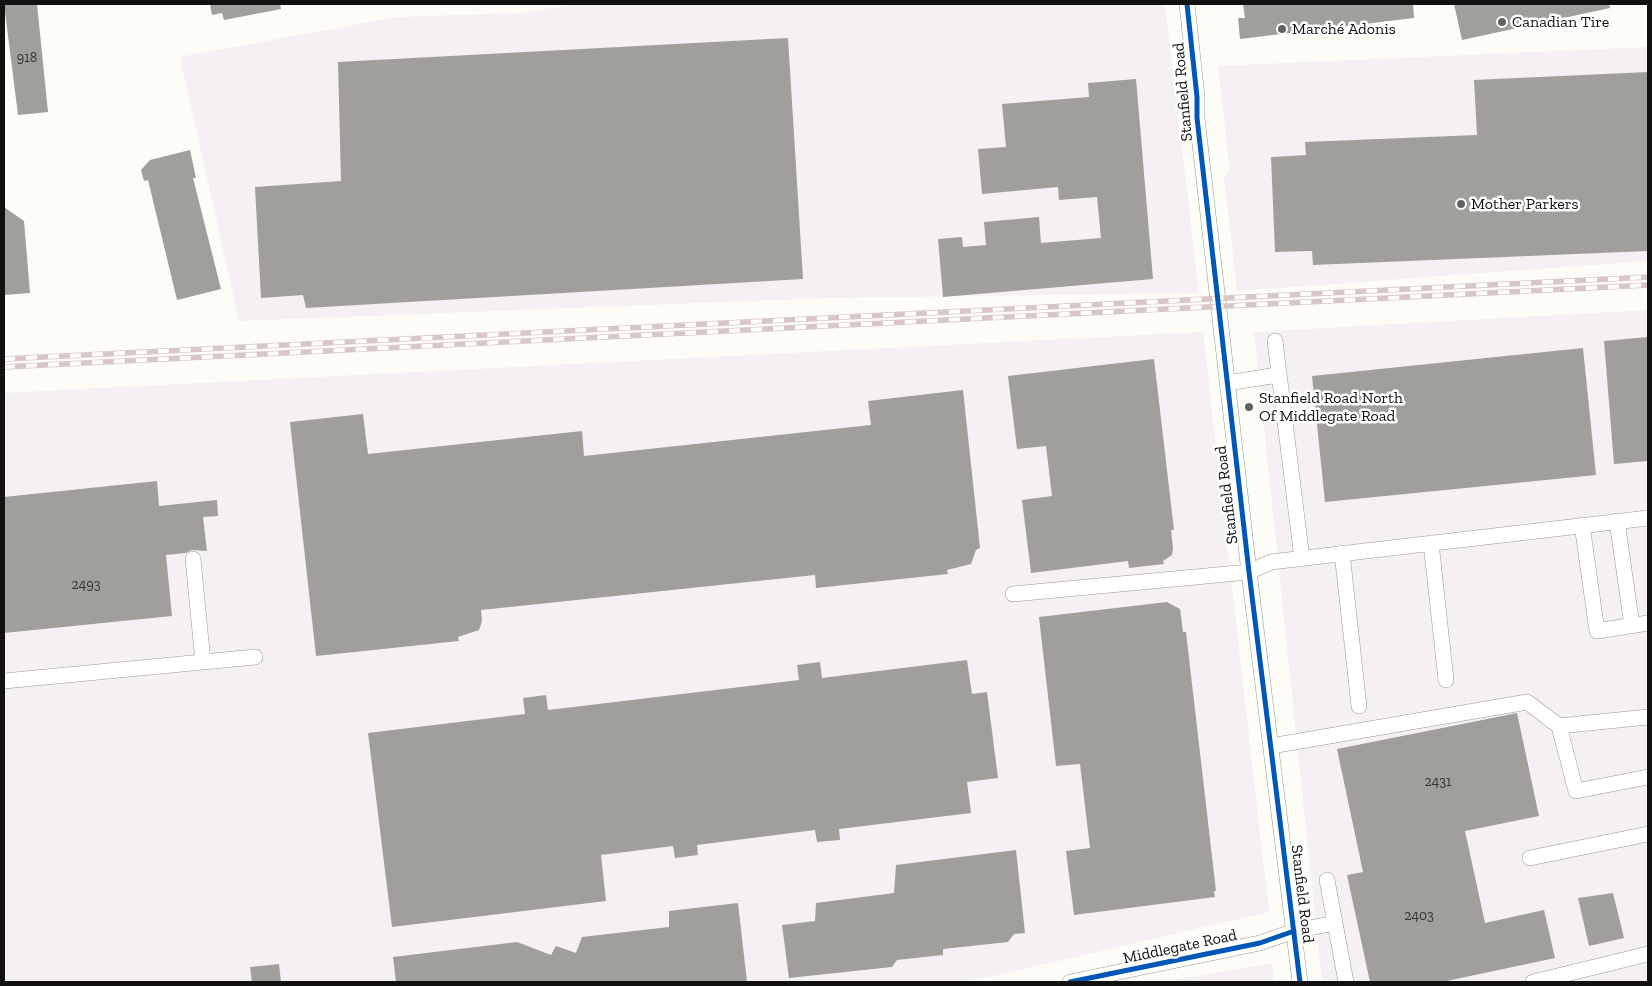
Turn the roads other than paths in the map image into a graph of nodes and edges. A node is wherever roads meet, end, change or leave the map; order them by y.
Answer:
1 (1187, 4) edge
2 (1276, 341) dead end
3 (1278, 375) junction
4 (1227, 383) junction
5 (1648, 518) edge
6 (1617, 522) junction
7 (1582, 526) junction
8 (1431, 543) junction
9 (1342, 553) junction
10 (1302, 558) junction
11 (194, 559) dead end
12 (1249, 572) junction
13 (1013, 594) dead end
14 (1648, 623) edge
15 (1632, 626) junction
16 (255, 656) dead end
17 (203, 662) junction
18 (1446, 680) dead end
19 (4, 681) edge
20 (1358, 706) dead end
21 (1648, 717) edge
22 (1559, 726) junction
23 (1271, 746) junction
24 (1648, 777) edge
25 (1648, 834) edge
26 (1530, 858) dead end
27 (1327, 880) dead end
28 (1335, 923) junction
29 (1294, 931) junction
30 (1648, 954) edge
31 (1070, 982) edge
32 (1300, 982) edge
33 (1346, 982) edge
34 (1533, 982) edge

1 - 4 street, Stanfield Road
2 - 3 street
3 - 4 street
3 - 10 street
4 - 12 street, Stanfield Road
5 - 6 street
6 - 7 street
6 - 15 street
7 - 8 street
7 - 15 street
8 - 9 street
8 - 18 street
9 - 10 street
9 - 20 street
10 - 12 street
11 - 17 street
12 - 13 street
12 - 23 street, Stanfield Road
14 - 15 street
16 - 17 street
17 - 19 street
21 - 22 street
22 - 23 street
22 - 24 street
23 - 29 street, Stanfield Road
25 - 26 street
27 - 28 street
28 - 29 street, Middlegate Road
28 - 33 street
29 - 31 street, Middlegate Road
29 - 32 street, Stanfield Road
30 - 34 street

